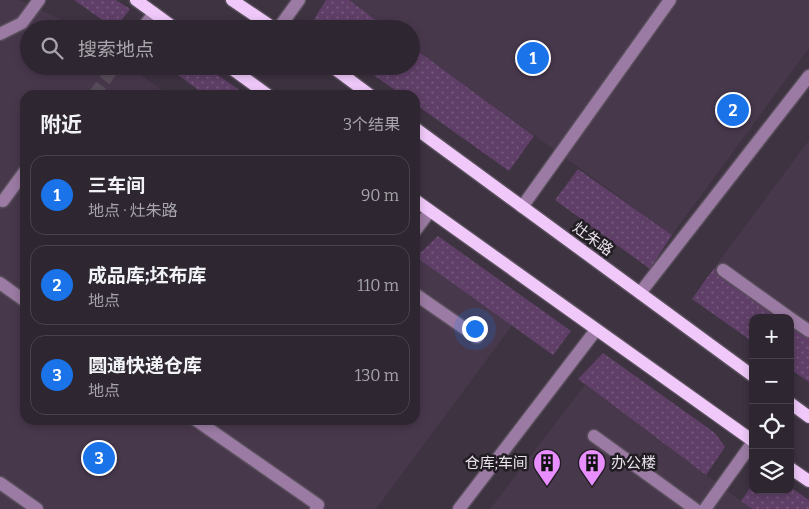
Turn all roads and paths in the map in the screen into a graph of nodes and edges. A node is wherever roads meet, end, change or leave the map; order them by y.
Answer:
1 (39, 0) edge
2 (136, 0) edge
3 (232, 0) edge
4 (299, 0) edge
5 (670, 0) edge
6 (154, 13) junction
7 (24, 20) edge
8 (149, 20) edge
9 (164, 20) edge
10 (263, 20) edge
11 (284, 20) edge
12 (20, 24) edge
13 (0, 34) edge
14 (240, 75) edge
15 (343, 75) edge
16 (809, 76) edge
17 (261, 90) edge
18 (363, 90) edge
19 (420, 132) edge
20 (20, 178) edge
21 (3, 201) dead end
22 (420, 204) edge
23 (522, 207) junction
24 (430, 211) junction
25 (420, 224) edge
26 (723, 270) dead end
27 (0, 284) edge
28 (640, 293) junction
29 (20, 298) edge
30 (420, 298) edge
31 (784, 314) edge
32 (794, 321) edge
33 (596, 330) junction
34 (809, 332) edge
35 (476, 337) dead end
36 (749, 373) edge
37 (791, 404) edge
38 (809, 417) edge
39 (203, 425) edge
40 (594, 436) dead end
41 (749, 439) edge
42 (749, 448) edge
43 (794, 471) edge
44 (809, 481) edge
45 (0, 483) edge
46 (31, 507) edge
47 (316, 509) edge
48 (459, 509) edge
49 (695, 509) edge
50 (706, 509) edge

1 - 7 lane
2 - 6 main road
3 - 10 main road
4 - 11 lane
5 - 23 lane
6 - 8 lane
6 - 9 main road
12 - 13 lane
14 - 17 main road
15 - 18 main road
16 - 28 lane
19 - 23 main road, 灶朱路
20 - 21 lane
22 - 24 main road
23 - 28 main road, 灶朱路
24 - 25 lane
24 - 33 main road
26 - 31 lane
27 - 29 lane
28 - 36 main road, 灶朱路
30 - 35 lane
32 - 34 lane
33 - 41 main road
33 - 48 lane
37 - 38 main road
39 - 47 lane
40 - 49 lane
42 - 50 lane
43 - 44 main road
45 - 46 lane

